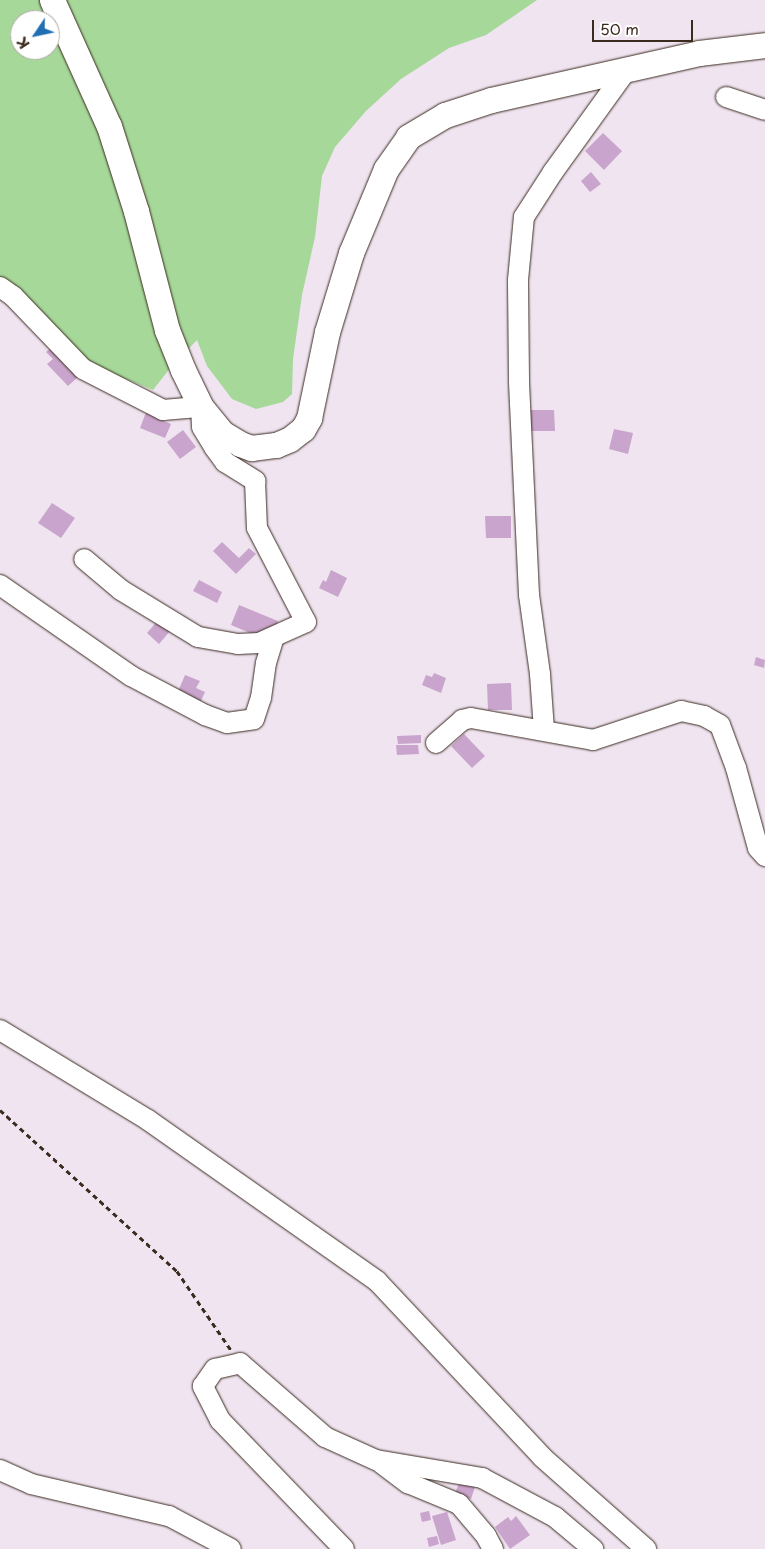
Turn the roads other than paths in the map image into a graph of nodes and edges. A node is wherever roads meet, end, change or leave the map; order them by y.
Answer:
1 (52, 0) edge
2 (65, 0) edge
3 (765, 34) edge
4 (765, 45) edge
5 (628, 68) junction
6 (726, 96) dead end
7 (765, 110) edge
8 (0, 287) edge
9 (201, 407) junction
10 (84, 559) dead end
11 (0, 585) edge
12 (274, 637) junction
13 (544, 730) junction
14 (436, 743) dead end
15 (765, 856) edge
16 (0, 1030) edge
17 (376, 1460) junction
18 (0, 1470) edge
19 (232, 1549) edge
20 (344, 1549) edge
21 (493, 1549) edge
22 (593, 1549) edge
23 (646, 1549) edge

1 - 9 main road
2 - 3 main road
4 - 5 main road
5 - 9 main road
5 - 13 street
6 - 7 street
8 - 9 street
9 - 12 street
10 - 12 street
11 - 12 street
13 - 14 street
13 - 15 street
16 - 23 street
17 - 20 street
17 - 21 street
17 - 22 street
18 - 19 street

